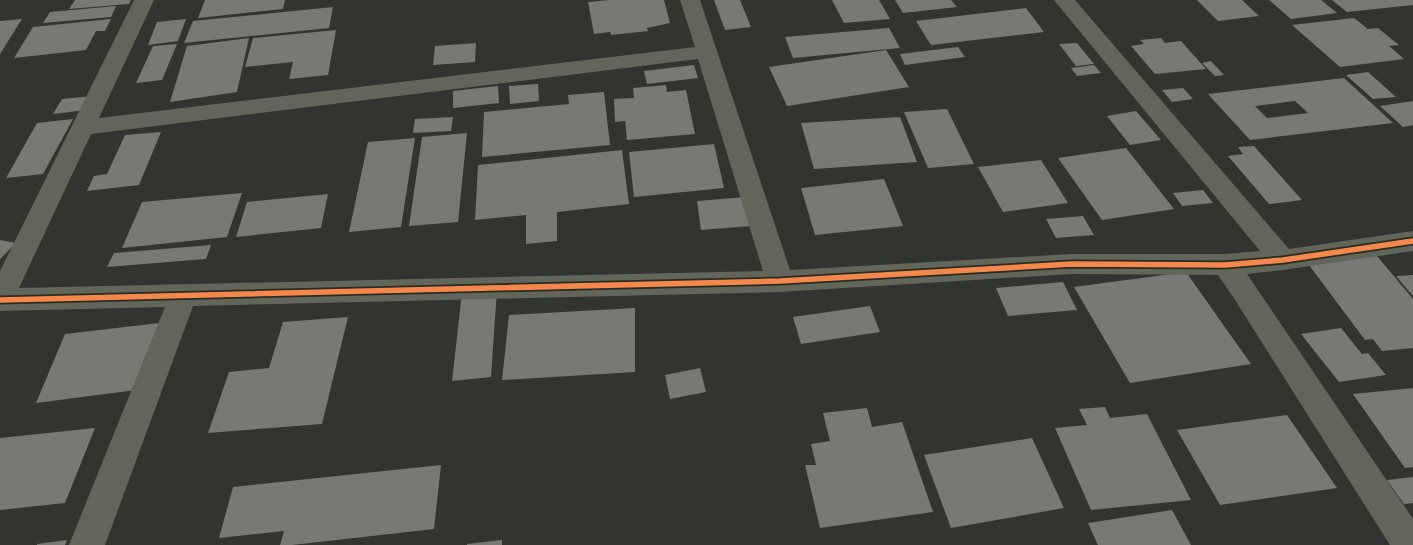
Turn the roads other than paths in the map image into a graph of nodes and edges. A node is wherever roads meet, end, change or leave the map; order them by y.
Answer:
1 (144, 0) edge
2 (690, 0) edge
3 (1064, 0) edge
4 (707, 52) junction
5 (84, 127) junction
6 (1413, 241) edge
7 (1283, 260) junction
8 (1225, 265) junction
9 (780, 281) junction
10 (184, 294) junction
11 (0, 300) edge
12 (87, 545) edge
13 (1410, 545) edge

1 - 5 street
2 - 4 street
3 - 7 street
4 - 5 street
4 - 9 street
5 - 11 street
6 - 7 street
7 - 8 street
8 - 9 street
8 - 13 street
9 - 10 street
10 - 11 street
10 - 12 street

